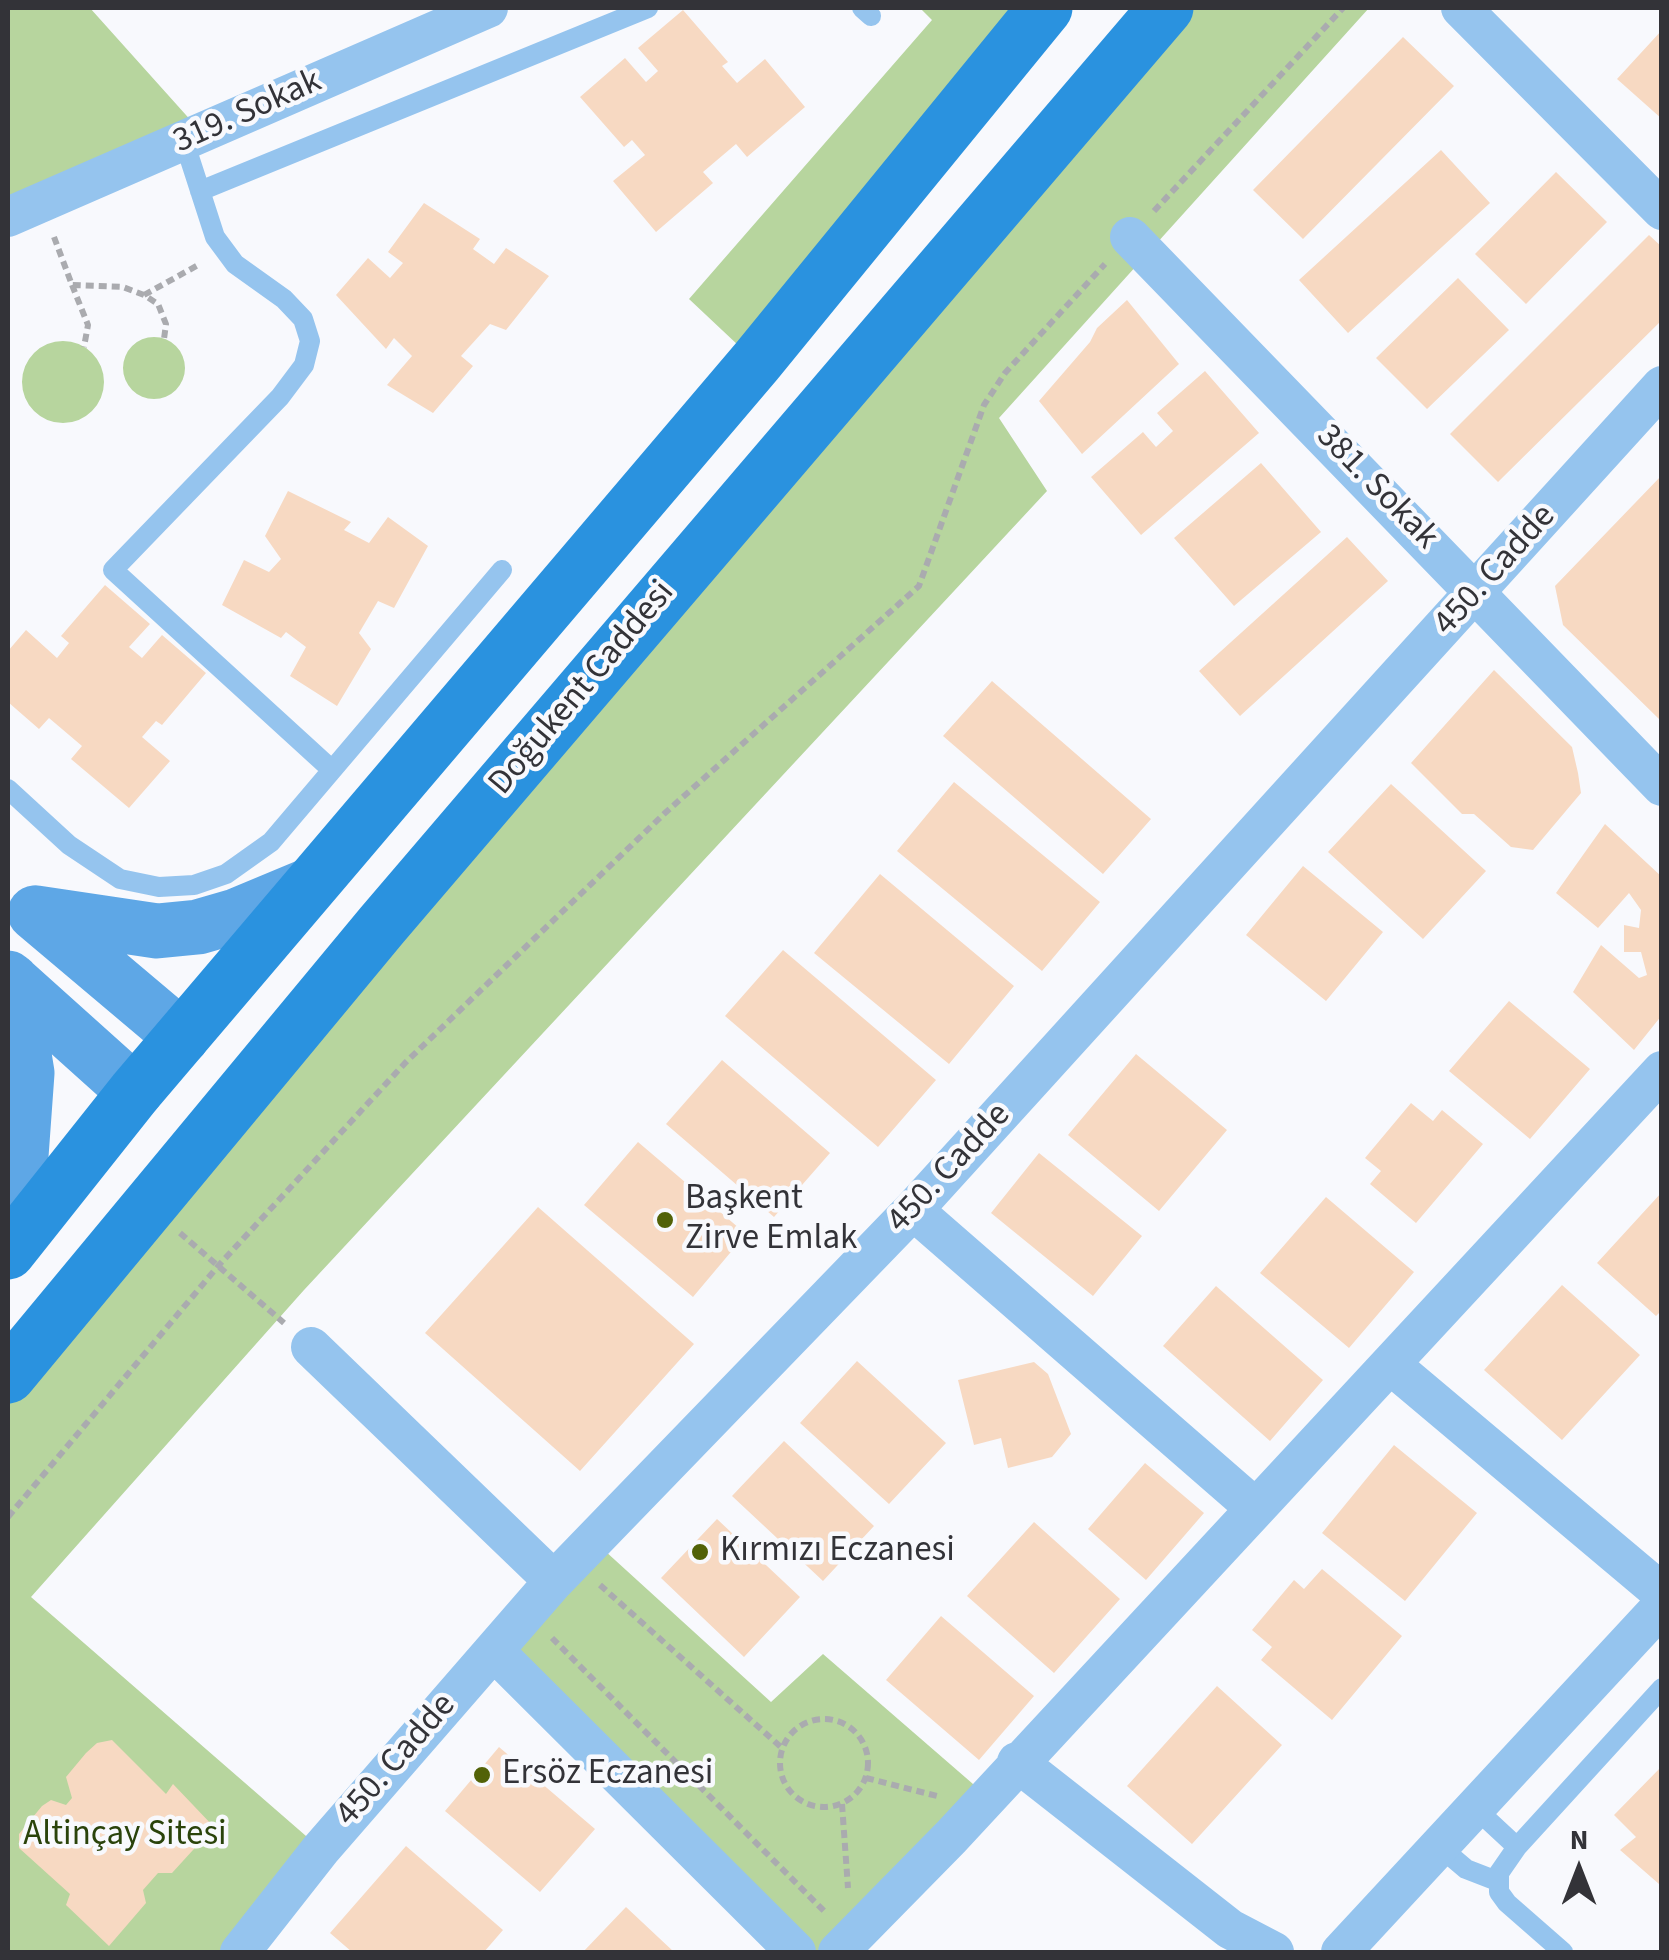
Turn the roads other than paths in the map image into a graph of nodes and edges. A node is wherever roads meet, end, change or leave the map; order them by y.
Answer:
1 (488, 8) edge
2 (648, 8) edge
3 (1045, 8) edge
4 (1166, 8) edge
5 (1461, 8) edge
6 (184, 142) junction
7 (200, 191) junction
8 (25, 210) edge
9 (1662, 210) edge
10 (1130, 237) road end
11 (1662, 386) edge
12 (502, 570) dead end
13 (1478, 592) junction
14 (332, 770) junction
15 (1662, 786) edge
16 (8, 790) edge
17 (308, 886) junction
18 (22, 901) edge
19 (10, 980) edge
20 (182, 1036) junction
21 (1662, 1071) edge
22 (246, 1086) junction
23 (135, 1092) junction
24 (201, 1142) junction
25 (8, 1210) edge
26 (913, 1210) junction
27 (8, 1252) edge
28 (311, 1347) dead end
29 (1391, 1365) junction
30 (8, 1376) edge
31 (1254, 1507) junction
32 (564, 1571) junction
33 (1662, 1593) edge
34 (1662, 1606) edge
35 (494, 1651) junction
36 (1662, 1688) edge
37 (1017, 1762) junction
38 (1476, 1808) junction
39 (1440, 1847) junction
40 (1518, 1847) junction
41 (1498, 1881) junction
42 (845, 1946) edge
43 (240, 1952) edge
44 (796, 1952) edge
45 (1274, 1952) edge
46 (1342, 1952) edge
47 (1562, 1952) edge

1 - 6 street, 319. Sokak
2 - 7 lane
3 - 17 main road
4 - 22 main road, Doğukent Caddesi
5 - 9 street
6 - 7 lane
6 - 8 street, 319. Sokak
7 - 14 lane
10 - 13 street, 381. Sokak
11 - 13 street, 450. Cadde
12 - 14 lane
13 - 15 street, 381. Sokak
13 - 26 street, 450. Cadde
14 - 16 lane
17 - 18 main road
17 - 20 main road
18 - 20 main road
19 - 23 main road
19 - 25 main road
20 - 22 main road
20 - 23 main road
21 - 29 street
22 - 24 main road, Doğukent Caddesi
23 - 24 main road
23 - 27 main road
24 - 30 main road, Doğukent Caddesi
26 - 31 street
26 - 32 street, 450. Cadde
28 - 32 street
29 - 31 street
29 - 33 street
31 - 37 street
32 - 35 street, 450. Cadde
34 - 38 street
35 - 43 street, 450. Cadde
35 - 44 street
36 - 40 lane
37 - 42 street
37 - 45 street
38 - 39 street
38 - 40 lane
39 - 41 lane
39 - 46 street
40 - 41 lane
41 - 47 lane

